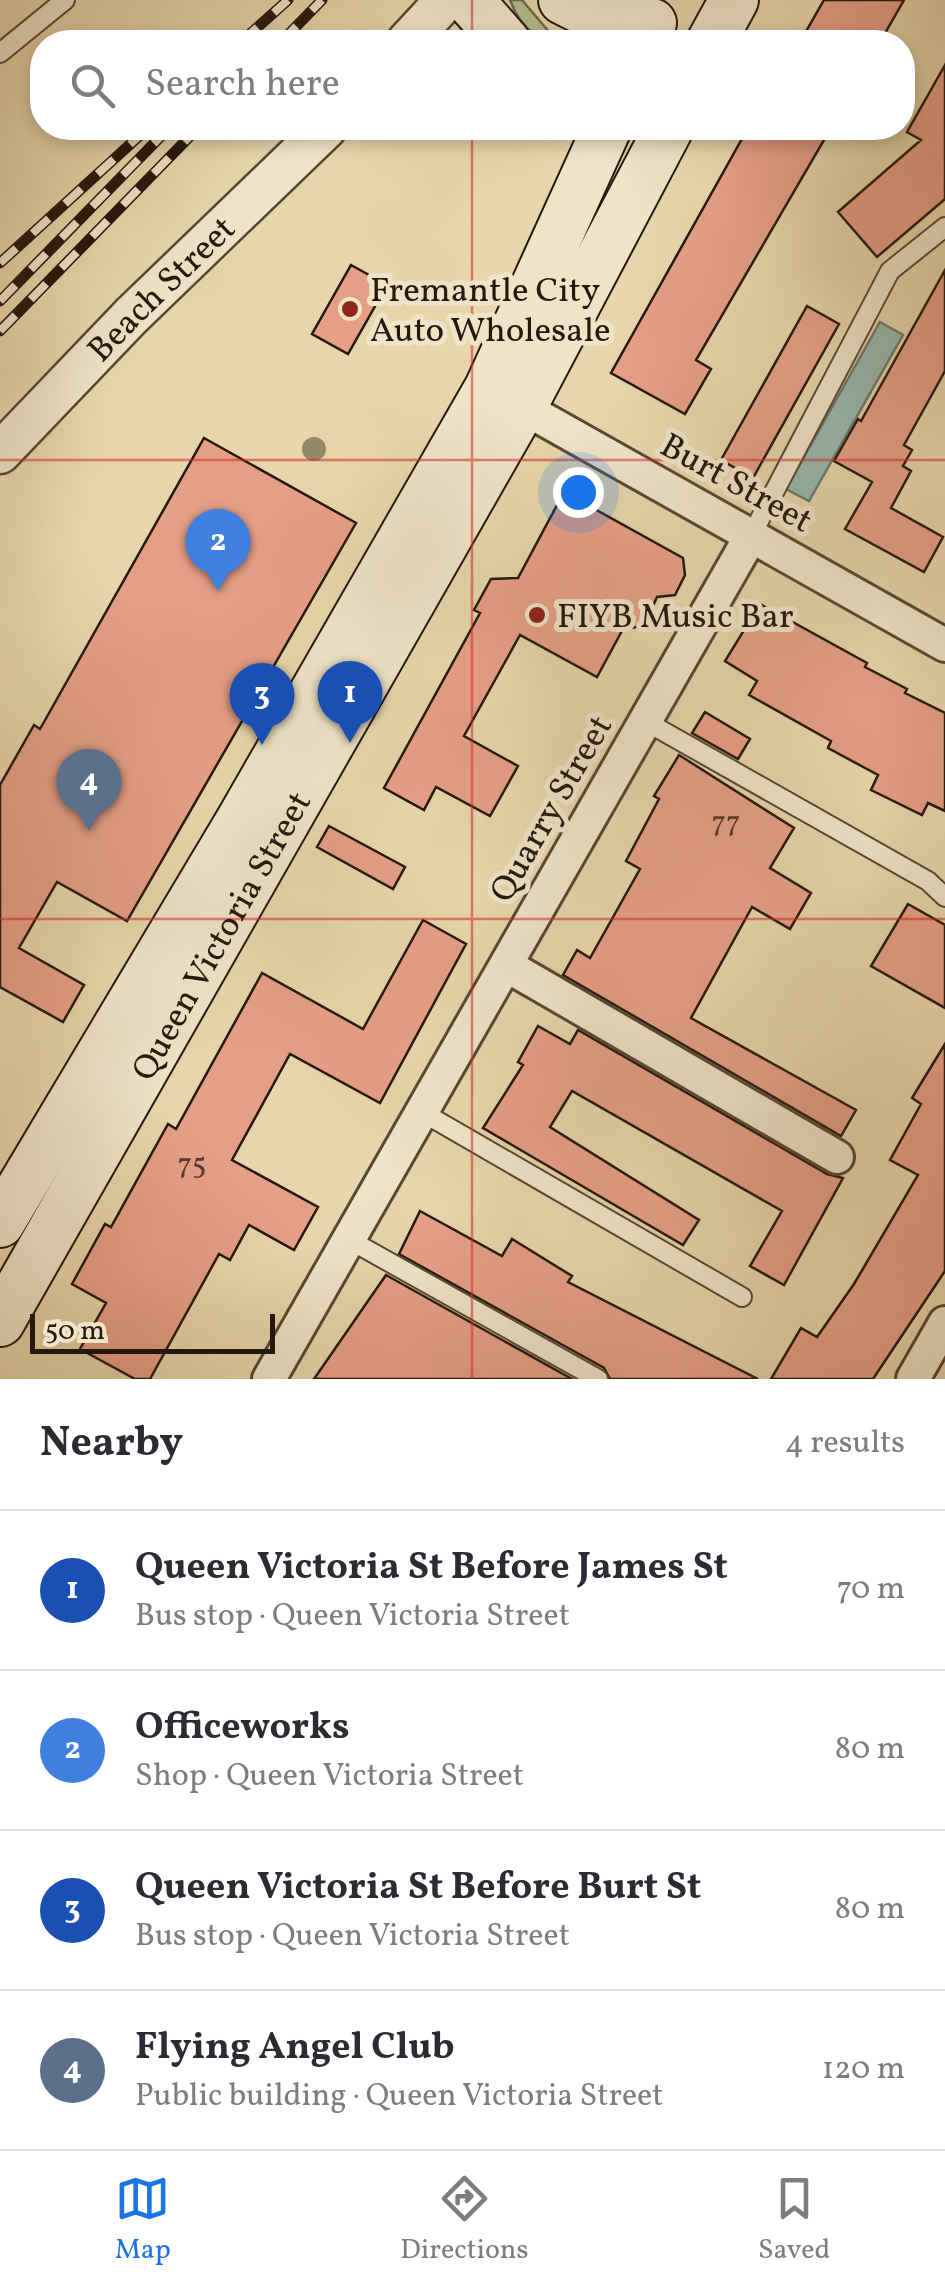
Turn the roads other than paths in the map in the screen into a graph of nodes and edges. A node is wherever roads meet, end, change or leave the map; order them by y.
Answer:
1 (65, 0) edge
2 (446, 0) edge
3 (470, 0) edge
4 (563, 0) edge
5 (734, 0) edge
6 (653, 22) edge
7 (418, 30) edge
8 (496, 30) edge
9 (718, 30) edge
10 (0, 53) edge
11 (314, 140) edge
12 (602, 140) edge
13 (662, 140) edge
14 (945, 228) edge
15 (505, 398) junction
16 (0, 453) edge
17 (751, 536) junction
18 (945, 645) edge
19 (645, 721) junction
20 (945, 897) edge
21 (506, 965) junction
22 (422, 1112) junction
23 (837, 1156) dead end
24 (0, 1223) edge
25 (348, 1240) junction
26 (742, 1297) dead end
27 (0, 1322) edge
28 (945, 1324) edge
29 (269, 1379) edge
30 (598, 1379) edge
31 (913, 1379) edge

1 - 10 lane
2 - 7 street
3 - 8 main road
4 - 6 main road
5 - 9 main road
11 - 16 street, Beach Street
12 - 15 main road, Queen Victoria Street
13 - 15 main road, Queen Victoria Street
14 - 17 lane, Quarry Street
15 - 17 street, Burt Street
15 - 24 main road, Queen Victoria Street
15 - 27 main road, Queen Victoria Street
17 - 18 street, Burt Street
17 - 19 street, Quarry Street
19 - 20 lane
19 - 21 street, Quarry Street
21 - 22 street, Quarry Street
21 - 23 street
22 - 25 street, Quarry Street
22 - 26 lane
25 - 29 street, Quarry Street
25 - 30 lane
28 - 31 street

